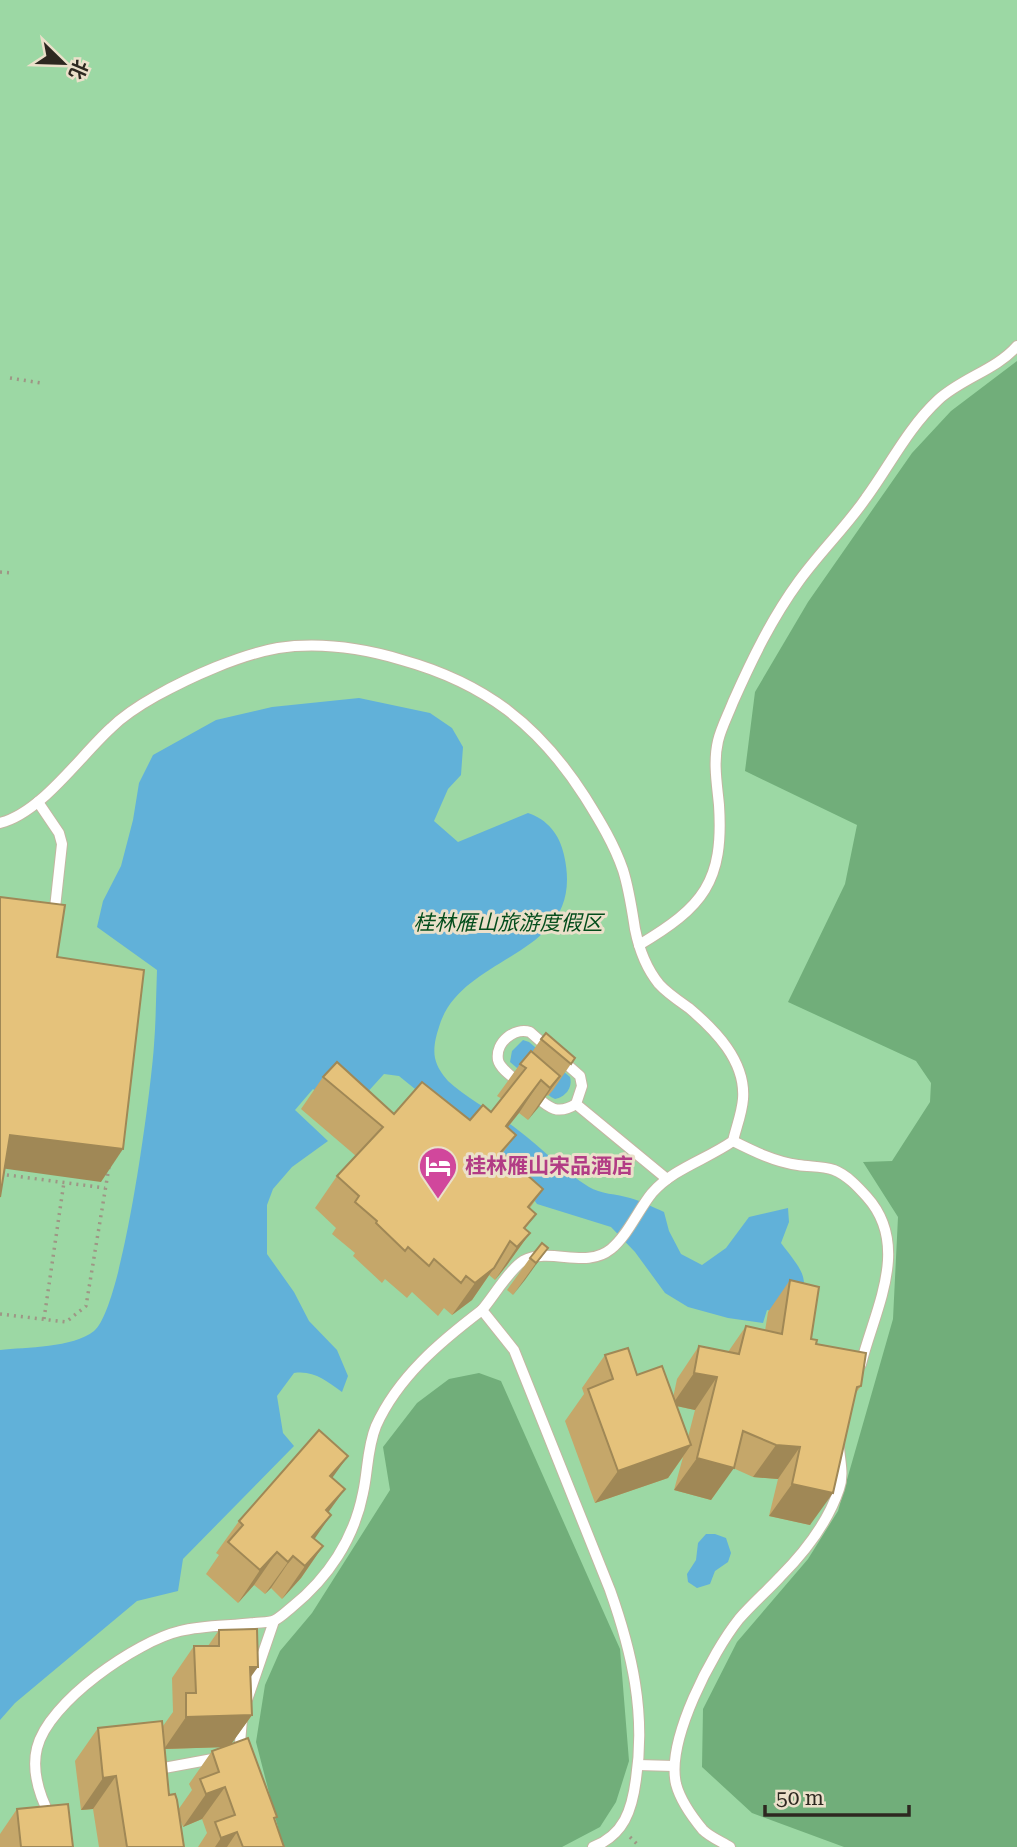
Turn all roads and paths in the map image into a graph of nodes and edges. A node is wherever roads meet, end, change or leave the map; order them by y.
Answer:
1 (1017, 346) edge
2 (10, 379) dead end
3 (41, 383) dead end
4 (0, 572) edge
5 (13, 573) dead end
6 (38, 802) junction
7 (0, 823) edge
8 (52, 928) edge
9 (639, 945) junction
10 (576, 1104) junction
11 (733, 1141) junction
12 (110, 1162) edge
13 (0, 1174) edge
14 (667, 1180) junction
15 (64, 1182) junction
16 (105, 1188) junction
17 (482, 1310) junction
18 (0, 1314) edge
19 (44, 1320) junction
20 (859, 1373) edge
21 (840, 1440) edge
22 (274, 1621) junction
23 (638, 1765) junction
24 (674, 1766) junction
25 (151, 1791) edge
26 (58, 1832) edge
27 (593, 1847) edge
28 (730, 1847) edge

1 - 9 lane
2 - 3 path
4 - 5 path
6 - 7 lane
6 - 8 lane
6 - 9 lane
9 - 11 lane
10 - 10 lane
10 - 14 lane
11 - 14 lane
11 - 20 lane
12 - 16 path
13 - 15 path
14 - 17 lane
15 - 16 path
15 - 19 path
16 - 19 path
17 - 22 lane
17 - 23 lane
18 - 19 path
21 - 24 lane
22 - 25 lane
22 - 26 lane
23 - 24 lane
23 - 27 lane
24 - 28 lane

